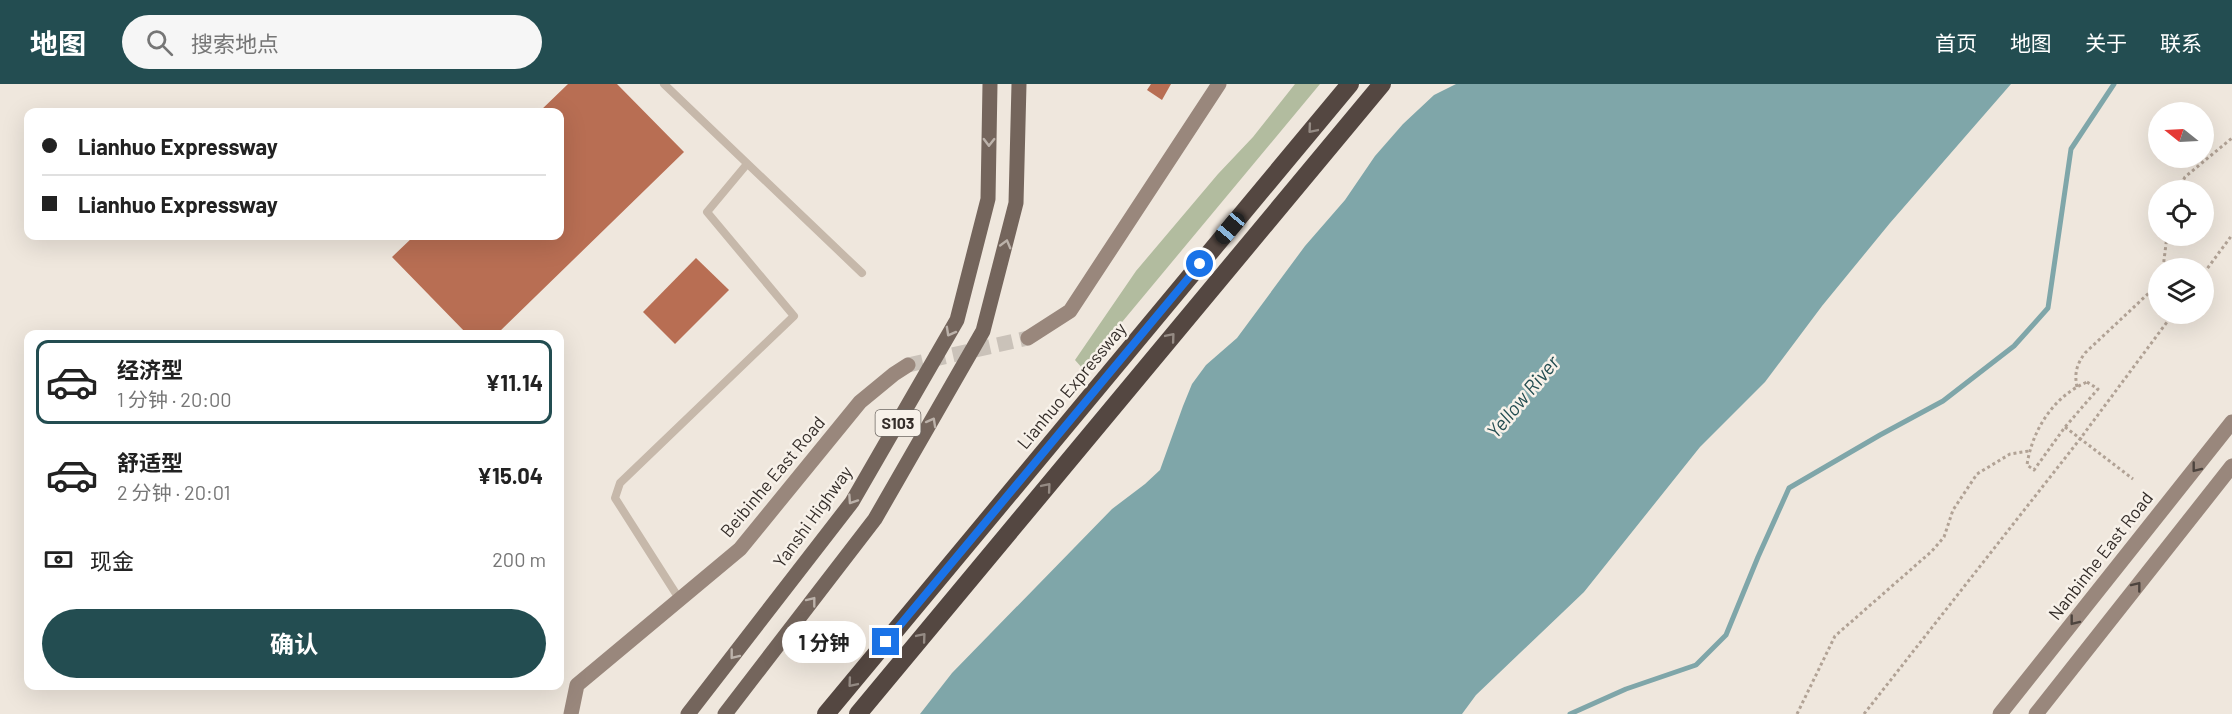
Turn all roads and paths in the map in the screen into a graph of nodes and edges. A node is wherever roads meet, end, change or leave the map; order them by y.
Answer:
1 (664, 84) edge
2 (990, 84) edge
3 (1018, 84) edge
4 (1219, 84) edge
5 (1350, 84) edge
6 (1382, 84) edge
7 (2232, 138) edge
8 (747, 164) junction
9 (2183, 180) edge
10 (2232, 235) edge
11 (2214, 259) edge
12 (862, 273) dead end
13 (2148, 294) edge
14 (2166, 324) edge
15 (1028, 338) tunnel mouth
16 (908, 365) tunnel mouth
17 (2077, 387) junction
18 (2232, 422) edge
19 (2065, 427) junction
20 (2080, 439) junction
21 (2029, 451) junction
22 (2232, 466) edge
23 (2133, 479) dead end
24 (680, 600) junction
25 (571, 714) edge
26 (688, 714) edge
27 (725, 714) edge
28 (826, 714) edge
29 (858, 714) edge
30 (1797, 714) edge
31 (1864, 714) edge
32 (2000, 714) edge
33 (2036, 714) edge

1 - 8 lane
2 -> 26 main road, Yanshi Highway / S103
27 -> 3 main road, S103
4 - 15 street
5 -> 28 highway, Lianhuo Expressway
29 -> 6 highway
7 - 9 path
8 - 12 lane
8 - 24 lane
10 - 11 path
13 - 17 path
14 - 20 path
16 - 24 street, Beibinhe East Road
17 - 19 path
17 - 21 path
18 -> 32 street, Nanbinhe East Road
19 - 20 path
19 - 21 path
20 - 23 path
20 - 31 path
21 - 30 path
33 -> 22 street
24 - 25 street, Beibinhe East Road

